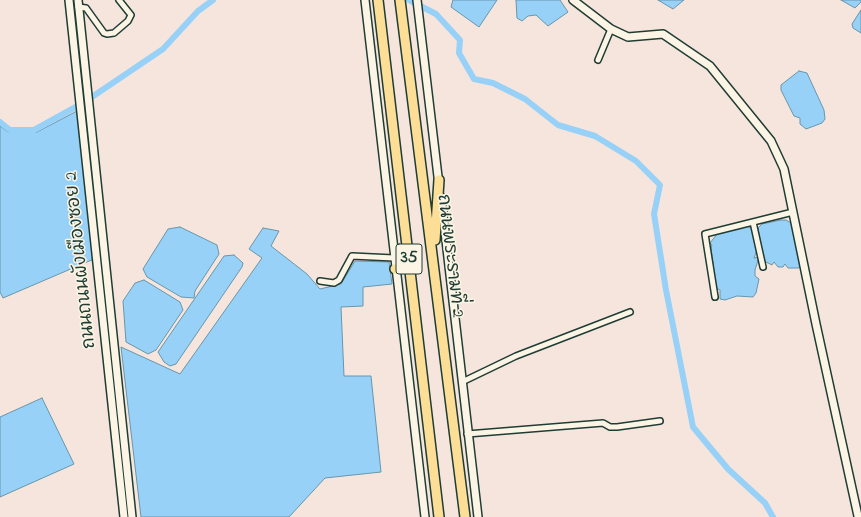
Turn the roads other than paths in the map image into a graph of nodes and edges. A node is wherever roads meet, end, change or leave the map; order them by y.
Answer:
1 (69, 0) edge
2 (119, 0) edge
3 (365, 0) edge
4 (400, 0) edge
5 (417, 0) edge
6 (573, 0) edge
7 (378, 1) edge
8 (78, 3) edge
9 (611, 29) junction
10 (598, 60) dead end
11 (439, 180) junction
12 (793, 212) junction
13 (753, 222) junction
14 (394, 258) junction
15 (433, 265) junction
16 (410, 267) junction
17 (763, 267) dead end
18 (395, 269) junction
19 (320, 281) dead end
20 (715, 297) dead end
21 (630, 312) dead end
22 (462, 382) junction
23 (660, 421) dead end
24 (467, 434) junction
25 (124, 517) edge
26 (132, 517) edge
27 (424, 517) edge
28 (439, 517) edge
29 (465, 517) edge
30 (478, 517) edge
31 (860, 517) edge

1 - 25 street, ถนนถนนผังเมืองซอย 2
2 - 8 street
3 - 14 street, 35
4 - 15 highway, ถนนพระรามที่ 2 / 35
5 - 11 street, ถนนพระรามที่ 2 / 35
6 - 9 street
7 - 16 highway, 35
8 - 26 street, ถนนถนนผังเมืองซอย 2
9 - 10 street
9 - 12 street
11 - 15 highway
11 - 22 street, ถนนพระรามที่ 2 / 35
12 - 13 street
12 - 31 street
13 - 17 street
13 - 20 street
14 - 18 street, 35
14 - 19 street
15 - 29 highway, ถนนพระรามที่ 2 / 35
16 - 18 highway, 35
16 - 28 highway, 35
18 - 27 street, 35
21 - 22 street
22 - 24 street, ถนนพระรามที่ 2 / 35
23 - 24 street
24 - 30 street, ถนนพระรามที่ 2 / 35

